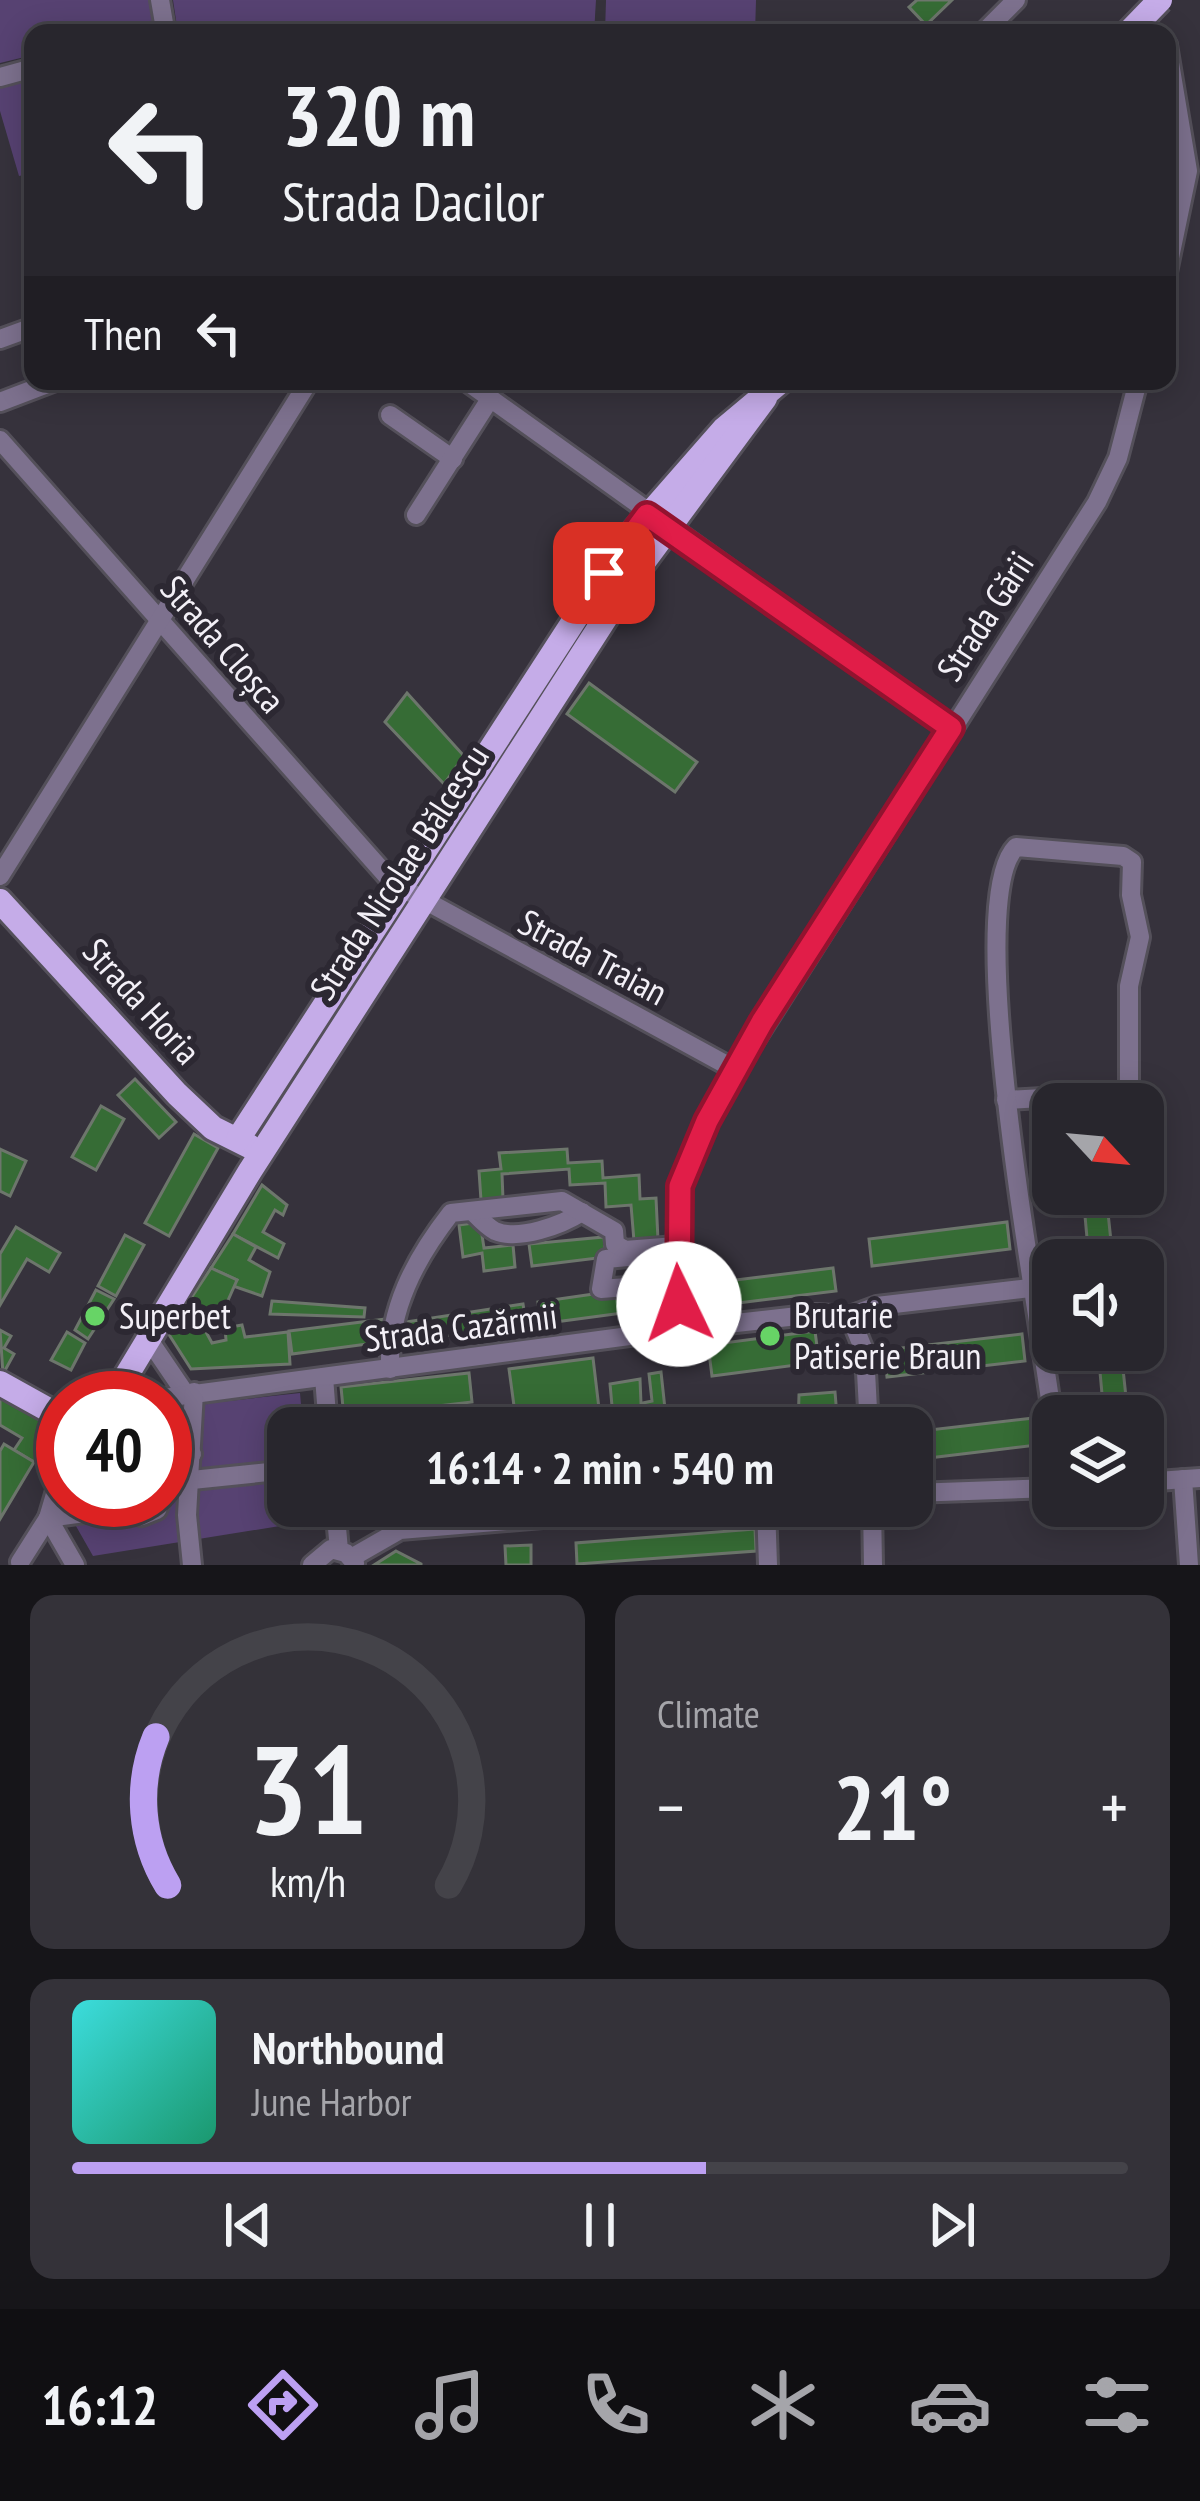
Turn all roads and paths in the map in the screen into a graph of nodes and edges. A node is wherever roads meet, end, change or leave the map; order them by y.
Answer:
1 (1016, 0) edge
2 (1158, 0) edge
3 (992, 24) edge
4 (1136, 24) edge
5 (1176, 99) edge
6 (1176, 229) edge
7 (31, 390) edge
8 (303, 390) edge
9 (479, 390) edge
10 (773, 390) edge
11 (1136, 390) edge
12 (490, 398) junction
13 (0, 402) edge
14 (390, 415) dead end
15 (0, 440) edge
16 (453, 459) junction
17 (416, 515) dead end
18 (657, 520) junction
19 (158, 620) junction
20 (951, 728) junction
21 (0, 876) edge
22 (400, 889) junction
23 (0, 901) edge
24 (422, 903) junction
25 (734, 1069) junction
26 (1129, 1083) edge
27 (1006, 1100) junction
28 (1032, 1100) edge
29 (238, 1139) junction
30 (261, 1154) junction
31 (676, 1246) junction
32 (1030, 1288) junction
33 (850, 1316) junction
34 (682, 1329) junction
35 (149, 1340) junction
36 (390, 1369) junction
37 (130, 1371) edge
38 (173, 1371) edge
39 (324, 1377) junction
40 (0, 1383) edge
41 (192, 1392) edge
42 (1049, 1395) edge
43 (36, 1403) edge
44 (326, 1407) edge
45 (868, 1407) edge
46 (267, 1472) edge
47 (1192, 1479) edge
48 (192, 1480) edge
49 (1032, 1489) edge
50 (933, 1492) edge
51 (38, 1527) edge
52 (62, 1527) edge
53 (189, 1527) edge
54 (340, 1527) edge
55 (436, 1527) edge
56 (767, 1527) edge
57 (872, 1527) edge
58 (348, 1558) edge
59 (19, 1564) edge
60 (75, 1565) edge
61 (192, 1565) edge
62 (312, 1565) edge
63 (768, 1565) edge
64 (872, 1565) edge
65 (1189, 1565) edge

1 - 3 street
2 - 4 main road, bridge
5 - 6 street
7 - 13 street
8 - 19 street
9 - 12 street
10 - 18 main road, Strada Nicolae Bălcescu
11 - 20 street, Strada Gării
12 - 16 street
12 - 18 street
14 - 16 street
15 - 19 street, Strada Cloșca
16 - 17 street
18 - 20 street
18 - 22 main road, Strada Nicolae Bălcescu
18 - 24 main road, Strada Nicolae Bălcescu
19 - 21 street
19 - 22 street, Strada Cloșca
20 - 25 street, Strada Gării
22 - 24 street, Strada Cloșca
22 - 29 main road, Strada Nicolae Bălcescu
23 - 29 main road, Strada Horia
24 - 25 street, Strada Traian
24 - 30 main road, Strada Nicolae Bălcescu
25 - 31 street, Strada Gării
26 - 27 street
27 - 28 street
27 - 32 street
29 - 30 main road, Strada Horia
30 - 35 main road, Strada Nicolae Bălcescu
31 - 34 street, Strada Gării
31 - 36 street
32 - 33 street, Strada Cazărmii
32 - 42 street
33 - 34 street, Strada Cazărmii
33 - 45 street
34 - 36 street, Strada Cazărmii
35 - 37 main road, Strada Nicolae Bălcescu
35 - 38 street
36 - 39 street, Strada Cazărmii
39 - 41 street, Strada Cazărmii
39 - 44 street
40 - 43 main road
46 - 48 street
47 - 65 street
49 - 50 street
51 - 59 street
52 - 60 street
53 - 61 street
54 - 58 street
55 - 58 street
56 - 63 street
57 - 64 street
58 - 62 street

